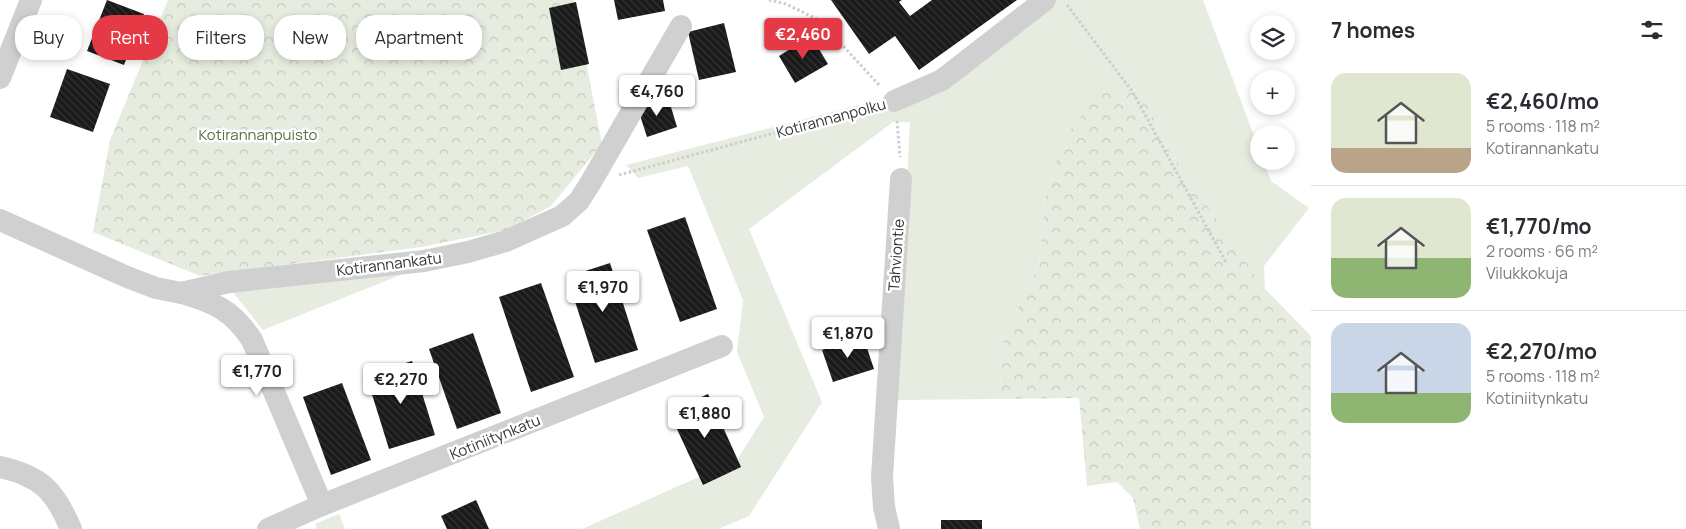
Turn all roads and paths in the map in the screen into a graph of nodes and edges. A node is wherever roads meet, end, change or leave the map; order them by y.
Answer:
1 (31, 0) edge
2 (769, 0) edge
3 (1045, 0) edge
4 (1064, 0) edge
5 (681, 26) dead end
6 (0, 78) edge
7 (894, 101) junction
8 (901, 179) joint
9 (591, 182) junction
10 (0, 220) edge
11 (1227, 264) dead end
12 (181, 293) junction
13 (722, 346) dead end
14 (0, 467) edge
15 (322, 506) junction
16 (72, 529) edge
17 (268, 529) edge
18 (889, 529) edge

1 - 6 street
2 - 7 path
3 - 7 street, Kotirannanpolku
4 - 11 path
5 - 9 street, Kotirannankatu
7 - 8 path
7 - 9 path, Kotirannanpolku
8 - 18 street, Tahviontie
9 - 12 street, Kotirannankatu
10 - 12 street, Kotirannankatu
12 - 15 street
13 - 15 street, Kotiniitynkatu
14 - 16 street
15 - 17 street, Kotiniitynkatu

